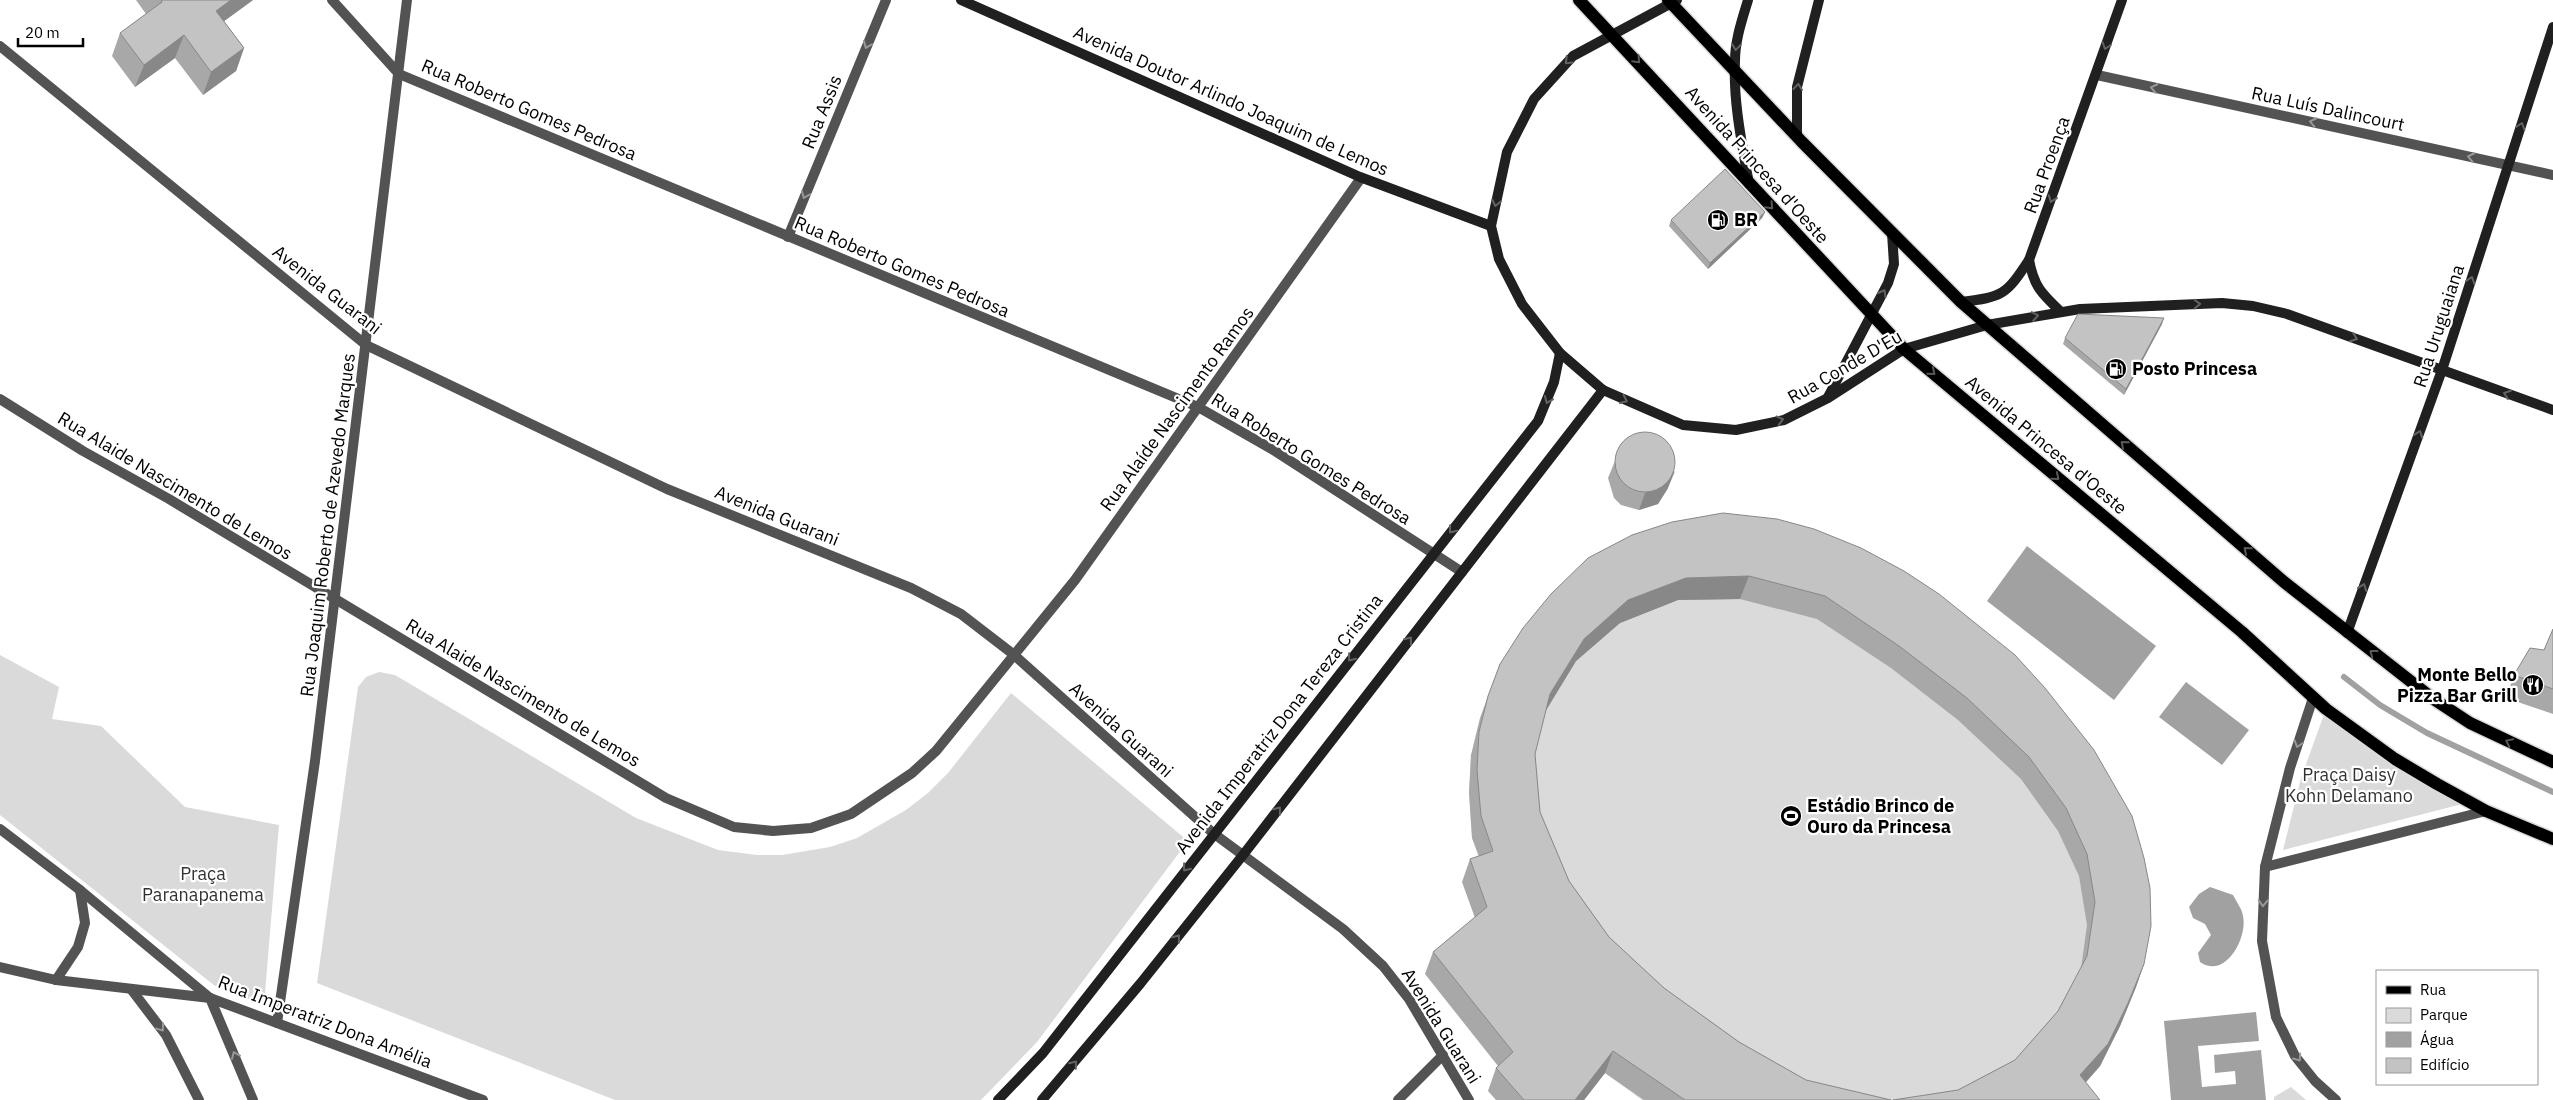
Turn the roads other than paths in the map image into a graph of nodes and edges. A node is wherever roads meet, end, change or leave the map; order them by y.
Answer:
1 (332, 0) edge
2 (407, 0) edge
3 (886, 0) edge
4 (961, 0) edge
5 (1578, 0) edge
6 (1748, 0) edge
7 (1819, 0) edge
8 (2122, 0) edge
9 (1672, 1) edge
10 (2553, 27) edge
11 (1614, 36) junction
12 (0, 46) edge
13 (1736, 71) junction
14 (399, 74) junction
15 (2097, 75) junction
16 (1797, 136) junction
17 (2508, 165) junction
18 (2553, 175) edge
19 (1361, 178) junction
20 (1750, 184) junction
21 (1491, 226) junction
22 (1892, 232) junction
23 (788, 237) junction
24 (2029, 260) junction
25 (1961, 302) junction
26 (2061, 312) junction
27 (1870, 315) junction
28 (1987, 325) junction
29 (366, 345) junction
30 (1904, 349) junction
31 (1560, 353) junction
32 (2442, 370) junction
33 (1603, 390) junction
34 (1828, 398) junction
35 (0, 399) edge
36 (1198, 407) junction
37 (2553, 410) edge
38 (1433, 554) junction
39 (1462, 572) junction
40 (335, 599) junction
41 (2347, 632) junction
42 (1013, 654) junction
43 (2313, 698) junction
44 (2553, 762) edge
45 (2486, 811) junction
46 (0, 829) edge
47 (1213, 833) junction
48 (2553, 839) edge
49 (1243, 855) junction
50 (2265, 867) junction
51 (80, 890) junction
52 (0, 968) edge
53 (56, 980) junction
54 (131, 989) junction
55 (210, 998) junction
56 (277, 1023) junction
57 (1443, 1055) junction
58 (199, 1100) edge
59 (253, 1100) edge
60 (483, 1100) edge
61 (998, 1100) edge
62 (1042, 1100) edge
63 (1398, 1100) edge
64 (1468, 1100) edge
65 (2336, 1100) edge

1 - 14 street, Rua Roberto Gomes Pedrosa
2 - 14 street, Rua Joaquim Roberto de Azevedo Marques
3 -> 23 street, Rua Assis
4 - 19 main road, Avenida Doutor Arlindo Joaquim de Lemos
5 - 11 main road, Avenida Princesa d'Oeste
6 -> 13 main road
16 -> 7 main road
8 -> 15 main road, Rua Proença
9 - 11 main road, Rua Conde D'Eu
9 - 13 main road
17 -> 10 main road, Rua Uruguaiana
11 -> 20 main road, Avenida Princesa d'Oeste
11 -> 21 main road, Rua Conde D'Eu
12 - 29 street, Avenida Guarani
13 - 16 main road
13 - 20 main road
14 - 23 street, Rua Roberto Gomes Pedrosa
14 - 29 street, Rua Joaquim Roberto de Azevedo Marques
17 -> 15 street, Rua Luís Dalincourt
15 -> 24 main road, Rua Proença
16 - 22 main road
17 - 18 street, Rua Luís Dalincourt
32 -> 17 main road, Rua Uruguaiana
19 - 21 main road, Avenida Doutor Arlindo Joaquim de Lemos
19 - 36 street, Rua Alaíde Nascimento Ramos
20 -> 27 main road, Avenida Princesa d'Oeste
21 - 31 main road, Rua Conde D'Eu
22 - 25 main road
27 -> 22 main road
23 - 36 street, Rua Roberto Gomes Pedrosa
24 - 25 main road, Rua Proença
24 - 26 main road
25 - 28 main road
28 -> 26 main road, Rua Conde D'Eu
26 -> 32 main road, Rua Conde D'Eu
27 - 30 main road, Avenida Princesa d'Oeste
27 - 34 main road
28 - 30 main road, Rua Conde D'Eu
41 -> 28 main road
29 - 40 street, Rua Joaquim Roberto de Azevedo Marques
29 - 42 street, Avenida Guarani
30 - 34 main road, Rua Conde D'Eu
30 -> 43 main road, Avenida Princesa d'Oeste
31 - 33 main road, Rua Conde D'Eu
31 -> 38 main road, Avenida Imperatriz Dona Tereza Cristina
37 -> 32 main road, Rua Conde D'Eu
41 -> 32 main road, Rua Uruguaiana
33 -> 34 main road, Rua Conde D'Eu
33 - 39 main road
35 - 40 street, Rua Alaide Nascimento de Lemos
36 - 38 street, Rua Roberto Gomes Pedrosa
36 - 42 street, Rua Alaíde Nascimento Ramos
38 - 39 street, Rua Roberto Gomes Pedrosa
38 -> 47 main road, Avenida Imperatriz Dona Tereza Cristina
49 -> 39 main road
40 - 42 street, Rua Alaide Nascimento de Lemos
40 - 56 street, Rua Joaquim Roberto de Azevedo Marques
44 -> 41 main road
42 - 47 street, Avenida Guarani
43 - 45 main road, Avenida Princesa d'Oeste
43 -> 50 street
45 - 48 main road, Avenida Princesa d'Oeste
45 - 50 street
46 - 51 street, Rua Imperatriz Dona Amélia
47 - 49 street, Avenida Guarani
47 -> 61 main road, Avenida Imperatriz Dona Tereza Cristina
49 - 57 street, Avenida Guarani
62 -> 49 main road
50 -> 65 street
51 - 53 street
51 - 55 street, Rua Imperatriz Dona Amélia
52 - 53 street
53 - 54 street
54 - 55 street
54 -> 58 street
55 - 56 street, Rua Imperatriz Dona Amélia
59 -> 55 street
56 - 60 street, Rua Imperatriz Dona Amélia
57 - 63 street
57 - 64 street, Avenida Guarani

